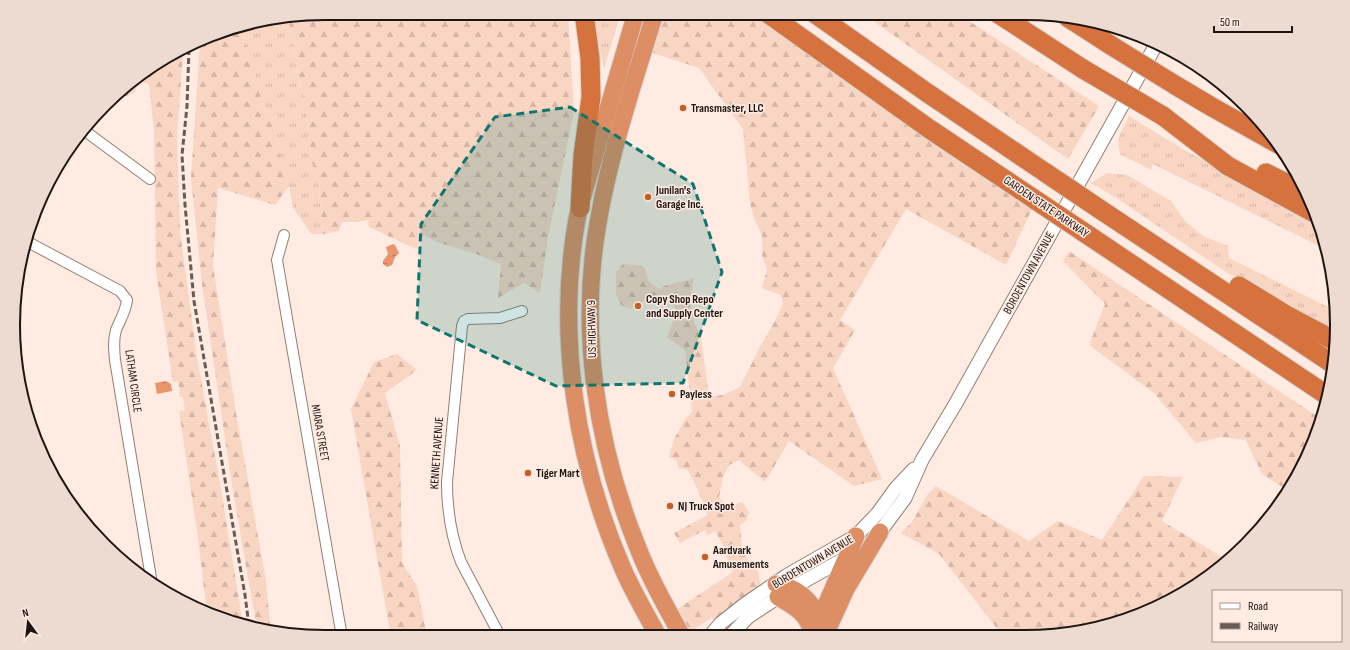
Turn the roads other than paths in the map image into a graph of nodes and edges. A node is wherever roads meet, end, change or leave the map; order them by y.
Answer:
1 (585, 20) edge
2 (634, 20) edge
3 (653, 20) edge
4 (777, 20) edge
5 (824, 20) edge
6 (1008, 20) edge
7 (1080, 25) edge
8 (1154, 49) edge
9 (1163, 116) junction
10 (88, 133) edge
11 (1265, 137) edge
12 (150, 179) dead end
13 (1298, 189) edge
14 (580, 208) junction
15 (1308, 209) edge
16 (284, 235) dead end
17 (31, 244) edge
18 (1162, 250) junction
19 (522, 311) dead end
20 (1329, 338) edge
21 (1327, 360) edge
22 (1322, 392) edge
23 (922, 460) junction
24 (880, 532) junction
25 (856, 536) junction
26 (846, 558) junction
27 (151, 575) edge
28 (782, 589) junction
29 (341, 630) edge
30 (497, 630) edge
31 (655, 630) edge
32 (679, 630) edge
33 (715, 630) edge
34 (736, 630) edge
35 (818, 630) edge
36 (823, 630) edge
37 (823, 630) edge

1 - 14 highway
2 - 14 highway, US HIGHWAY 9
3 - 32 highway, US HIGHWAY 9
4 - 22 highway, GARDEN STATE PARKWAY, bridge
5 - 18 highway, bridge
6 - 9 highway, bridge
7 - 11 highway, bridge
8 - 23 street, BORDENTOWN AVENUE
9 - 13 highway
9 - 15 highway
10 - 12 street
14 - 31 highway, US HIGHWAY 9
16 - 29 street, MIARA STREET
17 - 27 street, LATHAM CIRCLE
18 - 20 highway
18 - 21 highway
19 - 30 street, KENNETH AVENUE
23 - 24 street, BORDENTOWN AVENUE
23 - 25 street, BORDENTOWN AVENUE
24 - 26 street, BORDENTOWN AVENUE
24 - 36 highway
25 - 26 highway
25 - 28 street, BORDENTOWN AVENUE
26 - 28 street, BORDENTOWN AVENUE
26 - 37 highway
28 - 33 street, BORDENTOWN AVENUE
28 - 34 street, BORDENTOWN AVENUE
28 - 35 highway

